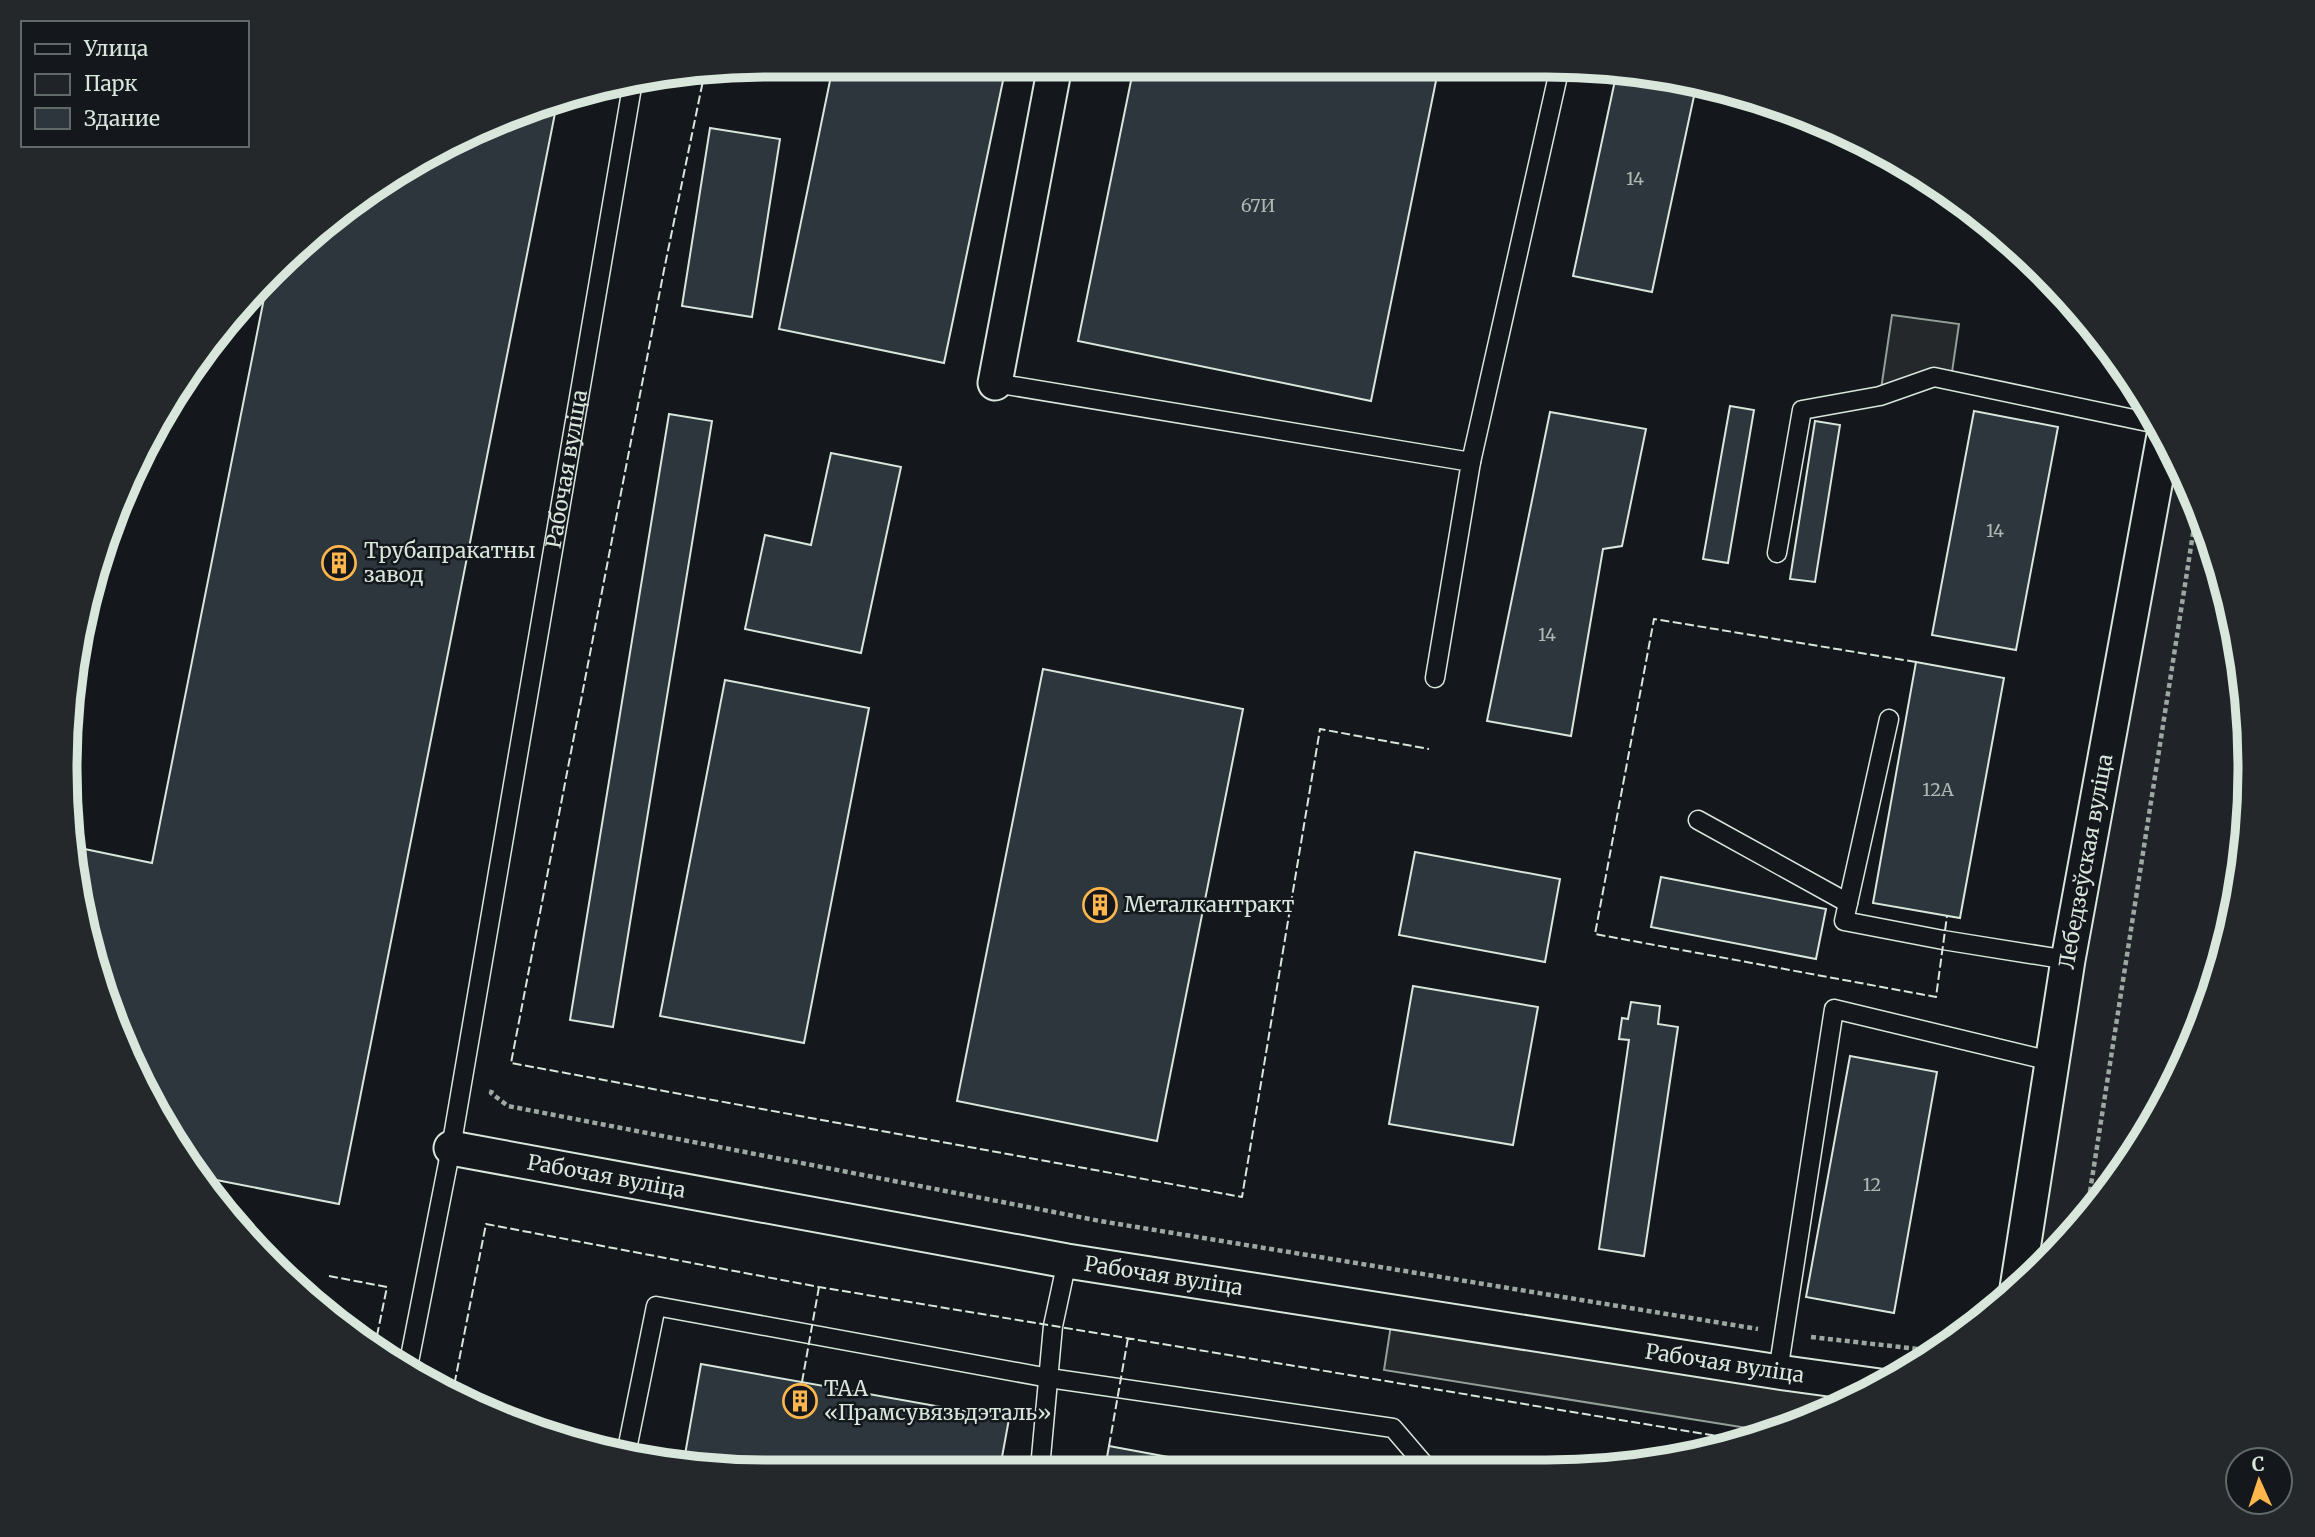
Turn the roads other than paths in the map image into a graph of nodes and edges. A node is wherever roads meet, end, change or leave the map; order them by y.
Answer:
1 (1053, 77) edge
2 (1558, 77) edge
3 (632, 90) edge
4 (995, 383) joint
5 (2144, 421) edge
6 (2161, 452) edge
7 (1471, 462) junction
8 (1777, 553) dead end
9 (1435, 678) dead end
10 (1889, 719) dead end
11 (1698, 820) dead end
12 (1848, 903) junction
13 (2068, 960) junction
14 (2051, 1061) junction
15 (450, 1148) junction
16 (1067, 1261) junction
17 (2019, 1272) edge
18 (410, 1359) edge
19 (1779, 1372) junction
20 (1049, 1378) junction
21 (1862, 1384) edge
22 (627, 1445) edge
23 (1041, 1460) edge
24 (1420, 1460) edge

1 - 4 street
2 - 7 lane
3 - 15 lane, Рабочая вуліца
4 - 7 lane
5 - 8 lane
6 - 13 street, Лебедзеўская вуліца
7 - 9 lane
10 - 12 lane
11 - 12 lane
12 - 13 lane
13 - 14 street, Лебедзеўская вуліца
14 - 17 street, Лебедзеўская вуліца
14 - 19 lane
15 - 16 street, Рабочая вуліца
15 - 18 lane, Рабочая вуліца
16 - 19 street, Рабочая вуліца
16 - 20 lane
19 - 21 street, Рабочая вуліца
20 - 22 lane
20 - 23 lane
20 - 24 lane

